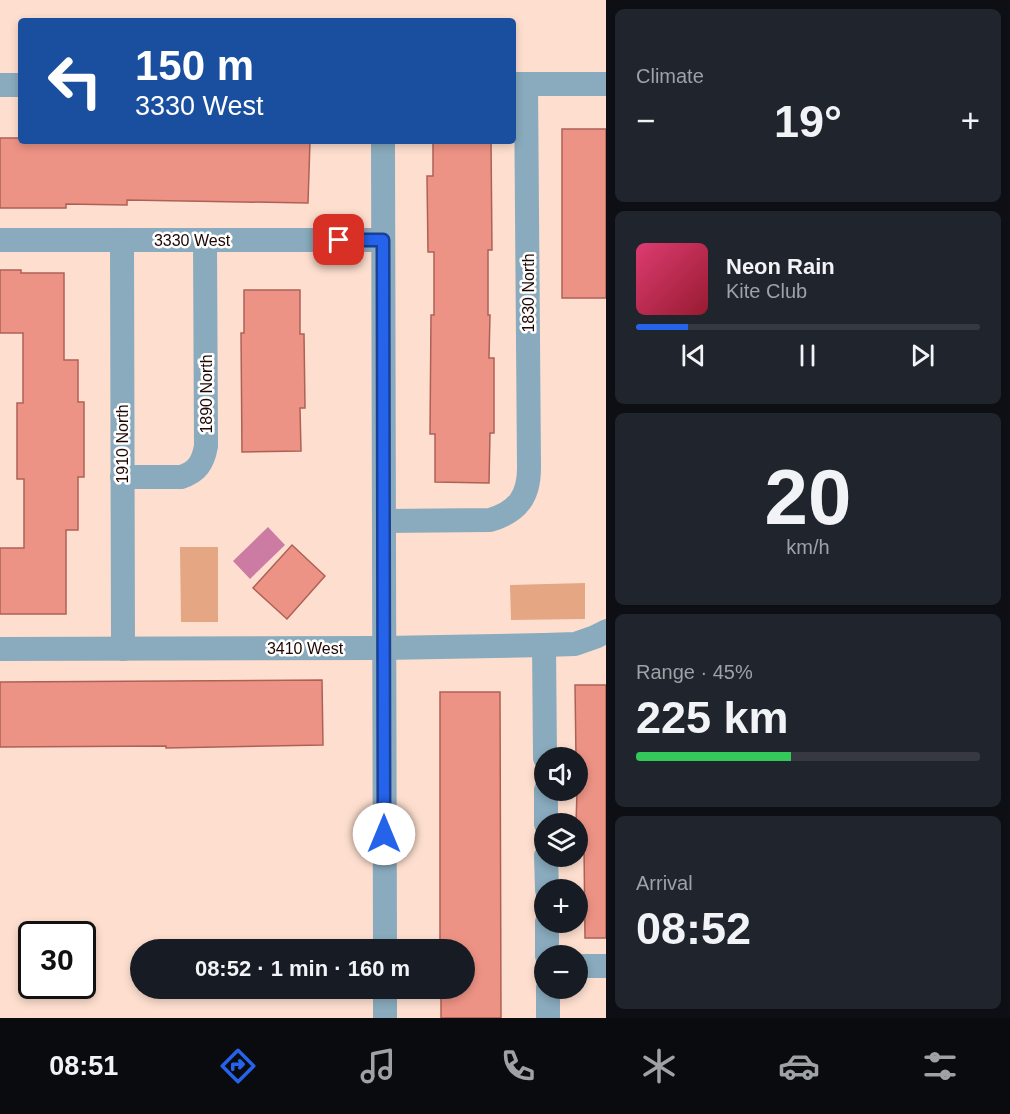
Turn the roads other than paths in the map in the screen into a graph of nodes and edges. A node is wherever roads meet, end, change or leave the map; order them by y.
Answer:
1 (520, 84) edge
2 (606, 84) edge
3 (0, 85) edge
4 (18, 85) edge
5 (383, 144) edge
6 (0, 240) edge
7 (122, 240) junction
8 (206, 240) junction
9 (383, 240) junction
10 (122, 477) junction
11 (384, 521) junction
12 (606, 631) edge
13 (544, 645) junction
14 (384, 648) junction
15 (0, 649) edge
16 (123, 649) junction
17 (545, 747) edge
18 (385, 939) edge
19 (588, 966) edge
20 (606, 966) edge
21 (385, 999) edge
22 (548, 999) edge
23 (385, 1018) edge
24 (548, 1018) edge

1 - 2 street
1 - 11 street, 1830 North
3 - 4 street
5 - 9 street
6 - 7 street, 3330 West
7 - 8 street, 3330 West
7 - 10 street, 1910 North
8 - 9 street, 3330 West
8 - 10 street, 1890 North
9 - 11 street
10 - 16 street, 1910 North
11 - 14 street
12 - 13 street, 3410 West
13 - 14 street, 3410 West
13 - 17 street
14 - 16 street, 3410 West
14 - 18 street
15 - 16 street, 3410 West
19 - 20 street
21 - 23 street
22 - 24 street

